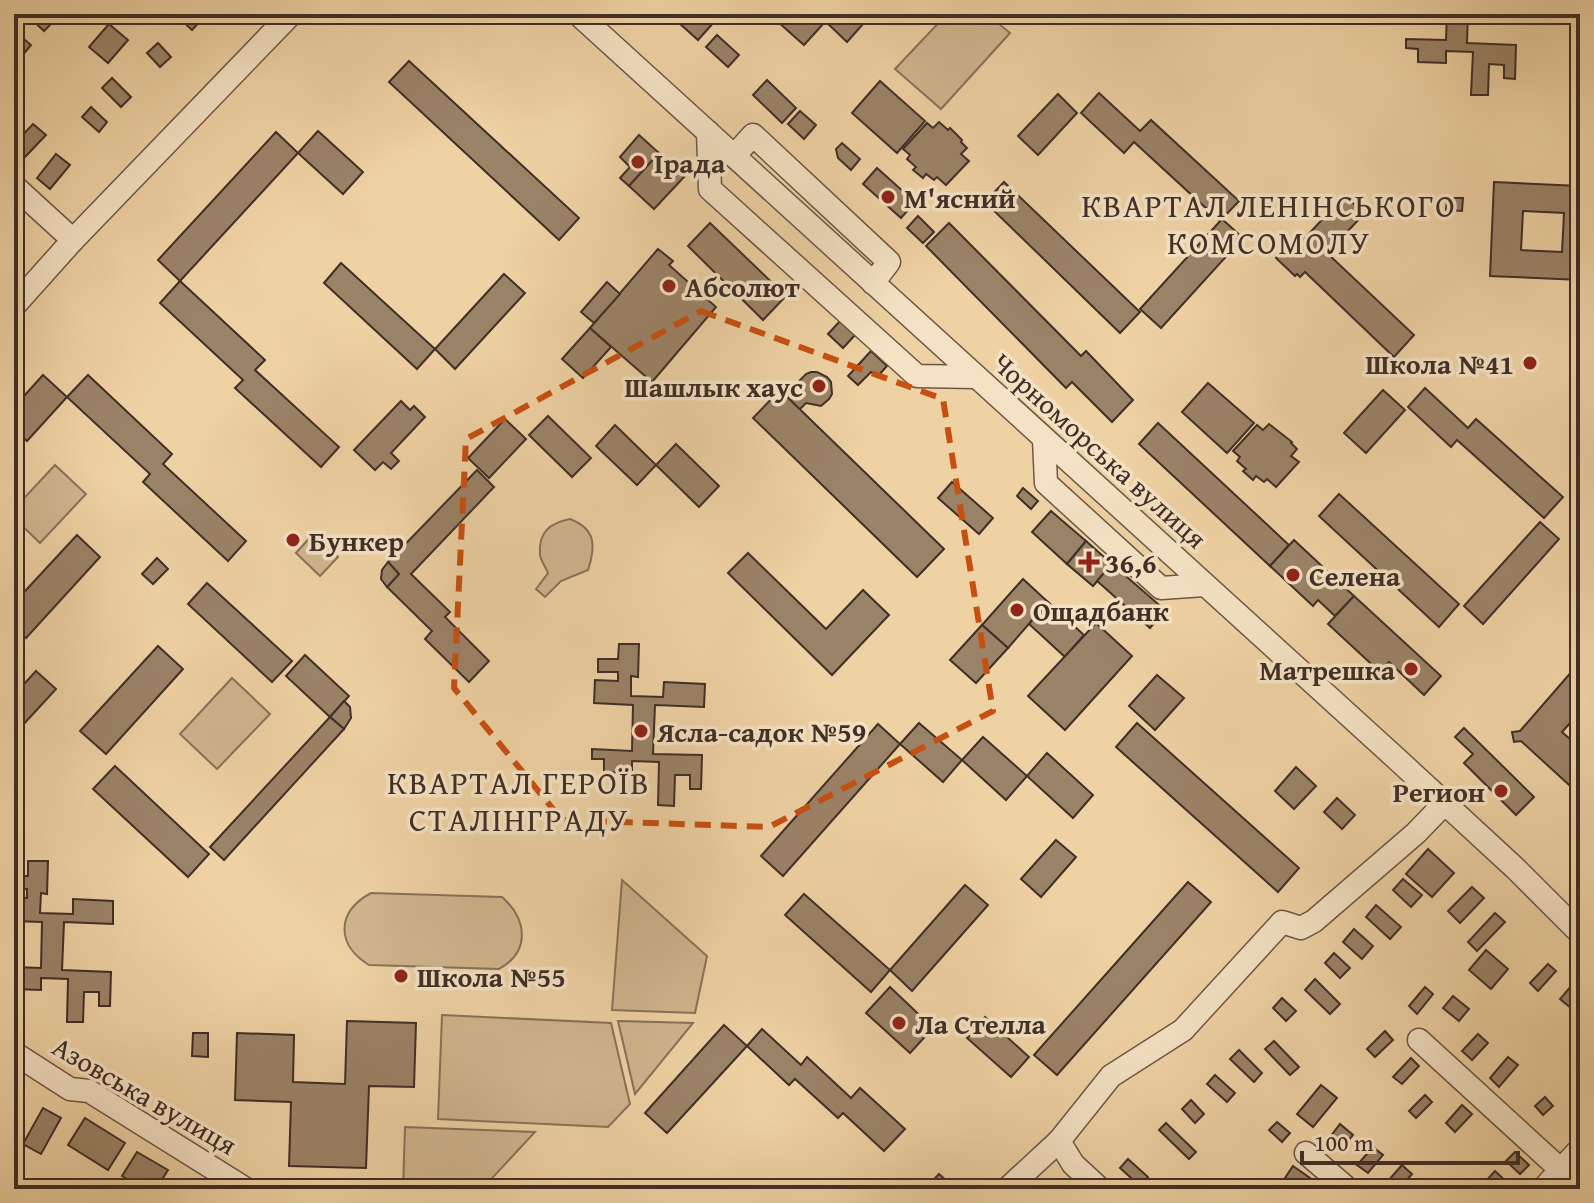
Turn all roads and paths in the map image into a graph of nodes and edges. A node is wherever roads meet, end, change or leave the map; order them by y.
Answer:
1 (291, 14) edge
2 (578, 14) edge
3 (708, 132) junction
4 (14, 186) edge
5 (73, 240) junction
6 (14, 306) edge
7 (976, 377) junction
8 (1044, 439) junction
9 (1204, 585) junction
10 (1444, 804) junction
11 (1580, 933) edge
12 (1419, 1040) dead end
13 (14, 1053) edge
14 (1059, 1141) junction
15 (1580, 1149) edge
16 (1306, 1153) dead end
17 (1561, 1170) junction
18 (246, 1189) edge
19 (1007, 1189) edge
20 (1100, 1189) edge
21 (1348, 1189) edge
22 (1543, 1189) edge

1 - 5 street
2 - 3 street, Чорноморська вулиця
3 - 7 street, Чорноморська вулиця
3 - 7 street
4 - 5 street
5 - 6 street
7 - 8 street, Чорноморська вулиця
8 - 9 street, Чорноморська вулиця
8 - 9 street
9 - 10 street, Чорноморська вулиця
10 - 11 street, Чорноморська вулиця
10 - 14 street
12 - 17 street
13 - 18 street, Азовська вулиця
14 - 19 street
14 - 20 street
15 - 17 street
16 - 21 street
17 - 22 street

